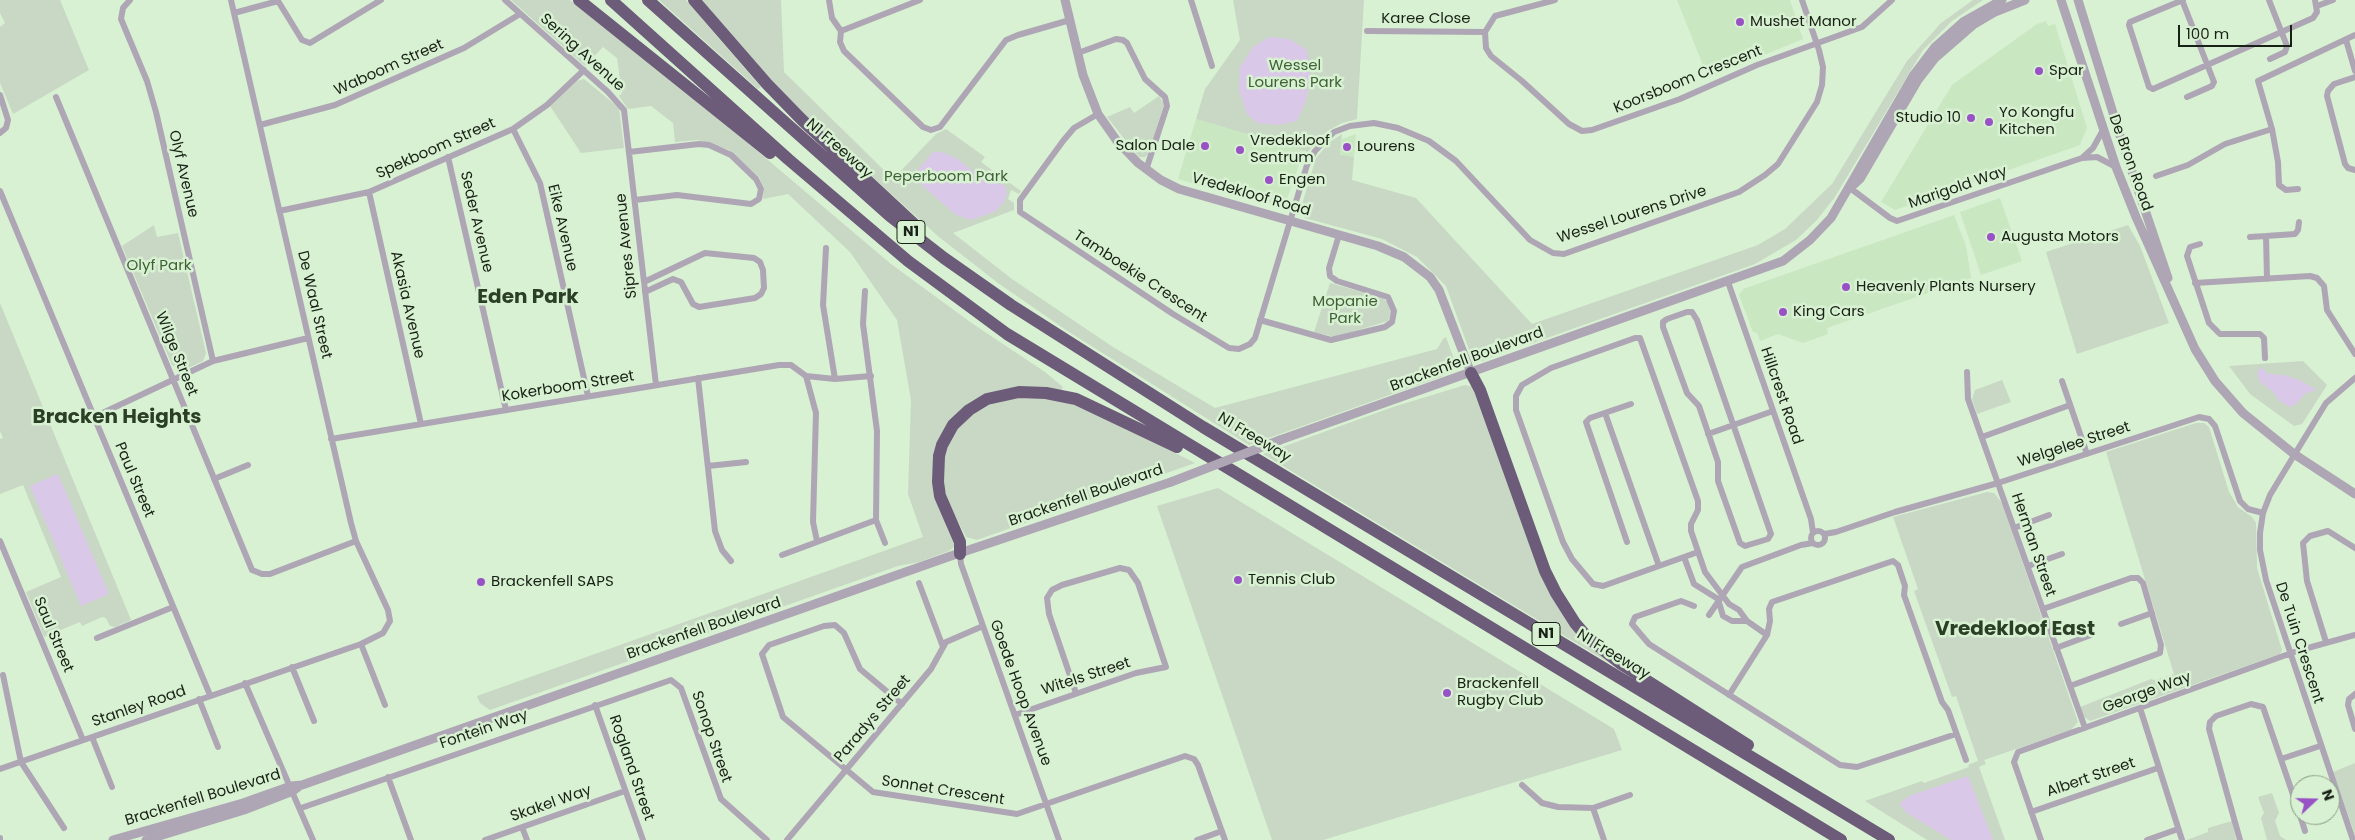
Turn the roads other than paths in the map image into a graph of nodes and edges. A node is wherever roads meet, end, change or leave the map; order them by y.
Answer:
1 (130, 0) edge
2 (231, 0) edge
3 (278, 0) edge
4 (505, 0) edge
5 (579, 0) edge
6 (611, 0) edge
7 (648, 0) edge
8 (694, 0) edge
9 (829, 0) edge
10 (920, 0) edge
11 (1065, 0) edge
12 (1191, 0) edge
13 (1555, 0) edge
14 (1802, 0) edge
15 (1892, 0) edge
16 (2002, 0) edge
17 (2025, 0) edge
18 (2061, 0) edge
19 (2078, 0) edge
20 (2182, 0) edge
21 (2269, 0) edge
22 (2333, 0) edge
23 (378, 1) edge
24 (2316, 3) edge
25 (234, 13) junction
26 (520, 14) junction
27 (1070, 20) junction
28 (1368, 31) dead end
29 (841, 32) junction
30 (1485, 32) junction
31 (2282, 32) junction
32 (2355, 35) edge
33 (2346, 40) junction
34 (1817, 43) junction
35 (1078, 53) junction
36 (2270, 59) dead end
37 (2208, 65) junction
38 (1212, 66) dead end
39 (584, 70) junction
40 (2355, 71) edge
41 (2355, 76) edge
42 (0, 95) edge
43 (56, 97) dead end
44 (2187, 97) dead end
45 (621, 105) joint
46 (1098, 114) junction
47 (260, 125) junction
48 (513, 129) junction
49 (2272, 129) junction
50 (2103, 130) junction
51 (0, 133) edge
52 (629, 152) junction
53 (448, 157) junction
54 (2082, 158) junction
55 (2116, 167) junction
56 (1146, 170) junction
57 (2355, 170) edge
58 (2156, 176) dead end
59 (816, 183) junction
60 (1850, 188) junction
61 (2298, 189) dead end
62 (0, 191) edge
63 (369, 192) junction
64 (635, 200) junction
65 (279, 211) junction
66 (1290, 221) junction
67 (2299, 222) dead end
68 (1340, 235) junction
69 (2266, 236) junction
70 (2250, 237) dead end
71 (2200, 244) dead end
72 (826, 248) dead end
73 (944, 258) junction
74 (2267, 279) junction
75 (644, 282) junction
76 (1728, 282) junction
77 (2195, 283) junction
78 (865, 291) dead end
79 (645, 292) junction
80 (1260, 320) junction
81 (2186, 330) junction
82 (308, 338) junction
83 (2355, 354) edge
84 (2266, 358) dead end
85 (213, 361) junction
86 (1471, 372) junction
87 (1967, 372) dead end
88 (806, 376) junction
89 (871, 376) junction
90 (698, 378) junction
91 (2355, 378) edge
92 (835, 380) junction
93 (173, 381) junction
94 (2062, 381) dead end
95 (656, 385) junction
96 (588, 396) junction
97 (1631, 404) dead end
98 (2070, 405) junction
99 (506, 410) junction
100 (1773, 411) junction
101 (1605, 413) junction
102 (94, 417) junction
103 (421, 424) junction
104 (1733, 426) junction
105 (1708, 434) junction
106 (1982, 437) junction
107 (332, 438) junction
108 (2087, 454) junction
109 (2294, 454) junction
110 (1206, 456) junction
111 (746, 462) dead end
112 (248, 465) dead end
113 (708, 466) junction
114 (214, 479) junction
115 (1998, 483) junction
116 (2355, 494) edge
117 (2263, 513) junction
118 (2049, 515) dead end
119 (1811, 519) junction
120 (876, 520) junction
121 (2014, 528) junction
122 (1822, 532) junction
123 (1836, 532) junction
124 (1812, 538) junction
125 (0, 540) edge
126 (356, 541) junction
127 (817, 541) junction
128 (1627, 542) dead end
129 (1825, 542) junction
130 (885, 543) dead end
131 (2355, 548) edge
132 (1698, 552) junction
133 (960, 554) junction
134 (2062, 554) dead end
135 (782, 555) dead end
136 (1684, 557) junction
137 (731, 560) dead end
138 (1659, 566) junction
139 (2028, 566) junction
140 (920, 583) dead end
141 (1720, 596) junction
142 (1694, 606) dead end
143 (172, 607) junction
144 (2043, 609) junction
145 (388, 610) joint
146 (2152, 613) junction
147 (1710, 615) dead end
148 (1746, 621) junction
149 (2121, 624) dead end
150 (983, 626) junction
151 (1767, 634) junction
152 (2091, 635) dead end
153 (2355, 635) edge
154 (97, 638) dead end
155 (2326, 642) junction
156 (361, 644) junction
157 (943, 647) junction
158 (2056, 648) junction
159 (2290, 655) junction
160 (292, 667) junction
161 (3, 675) dead end
162 (676, 682) joint
163 (245, 683) junction
164 (2070, 686) junction
165 (1076, 693) junction
166 (2355, 694) edge
167 (210, 695) junction
168 (1729, 695) junction
169 (199, 698) junction
170 (902, 704) junction
171 (384, 705) dead end
172 (595, 705) junction
173 (2140, 708) junction
174 (1015, 715) junction
175 (314, 721) dead end
176 (2085, 728) junction
177 (2355, 729) edge
178 (1956, 734) junction
179 (92, 737) junction
180 (83, 740) junction
181 (2320, 746) junction
182 (218, 747) dead end
183 (2282, 759) junction
184 (1966, 760) dead end
185 (21, 762) junction
186 (2158, 768) junction
187 (0, 769) edge
188 (846, 770) junction
189 (388, 777) junction
190 (2290, 784) edge
191 (1522, 786) dead end
192 (112, 787) dead end
193 (292, 788) junction
194 (625, 791) junction
195 (1813, 794) junction
196 (1630, 795) dead end
197 (1047, 805) junction
198 (301, 808) junction
199 (1593, 808) junction
200 (2031, 812) junction
201 (2303, 825) edge
202 (522, 827) junction
203 (64, 828) dead end
204 (2178, 829) junction
205 (1222, 831) junction
206 (2305, 831) dead end
207 (113, 840) edge
208 (146, 840) edge
209 (313, 840) edge
210 (410, 840) edge
211 (485, 840) edge
212 (527, 840) edge
213 (642, 840) edge
214 (767, 840) edge
215 (787, 840) edge
216 (1060, 840) edge
217 (1197, 840) edge
218 (1225, 840) edge
219 (1604, 840) edge
220 (1841, 840) edge
221 (1889, 840) edge
222 (2041, 840) edge
223 (2147, 840) edge
224 (2182, 840) edge
225 (2240, 840) edge
226 (2353, 840) edge

1 - 85 street, Olyf Avenue
2 - 25 street, De Waal Street
3 - 23 street
3 - 25 street
4 - 26 street, Sering Avenue
5 - 59 highway
6 - 59 highway, N1
7 - 73 highway, N1 Freeway / N1
8 - 73 highway
9 - 29 street
10 - 29 street
11 - 27 street, Vredekloof Road
12 - 38 street
13 - 30 street
14 - 34 street, Wessel Lourens Drive
15 - 34 street
16 - 60 street, Brackenfell Boulevard
17 - 60 street, Brackenfell Boulevard
18 - 50 street, De Bron Road
19 - 81 street, De Bron Road
20 - 37 street
20 - 37 street
21 - 31 street
22 - 24 street
24 - 31 street
25 - 47 street, De Waal Street
26 - 39 street, Sering Avenue
26 - 47 street, Waboom Street
27 - 29 street
27 - 35 street, Vredekloof Road
28 - 30 street, Karee Close
30 - 34 street, Koorsboom Crescent
31 - 36 street
31 - 37 street
32 - 33 street
33 - 40 street
33 - 49 street
34 - 66 street, Wessel Lourens Drive
35 - 46 street, Vredekloof Road
35 - 56 street
37 - 44 street
39 - 45 street, Sering Avenue
39 - 48 street, Spekboom Street
41 - 57 street
42 - 51 street
43 - 93 street, Wilge Street
45 - 52 street, Sipres Avenue
46 - 56 street, Vredekloof Road
46 - 80 street, Tamboekie Crescent
47 - 65 street, De Waal Street
48 - 53 street, Spekboom Street
48 - 96 street, Eike Avenue
49 - 58 street
49 - 61 street
50 - 54 street
50 - 55 street, De Bron Road
52 - 64 street, Sipres Avenue
52 - 64 street
53 - 63 street, Spekboom Street
53 - 99 street, Seder Avenue
54 - 55 street, Marigold Way
54 - 60 street, Marigold Way
55 - 81 street, De Bron Road
56 - 66 street, Vredekloof Road
59 - 110 highway, N1
60 - 76 street, Brackenfell Boulevard
62 - 102 street, Paul Street
63 - 65 street, Spekboom Street
63 - 103 street, Akasia Avenue
64 - 75 street, Sipres Avenue
65 - 82 street, De Waal Street
66 - 68 street, Vredekloof Road
66 - 80 street, Tamboekie Crescent
67 - 69 street
68 - 80 street
68 - 86 street, Vredekloof Road
69 - 70 street
69 - 74 street
71 - 77 street
72 - 92 street
73 - 195 highway, N1 Freeway / N1
74 - 77 street
74 - 83 street
75 - 79 street, Sipres Avenue
75 - 79 street
76 - 86 street, Brackenfell Boulevard
76 - 100 street, Hillcrest Road
77 - 84 street
78 - 89 street
79 - 95 street, Sipres Avenue
81 - 109 street, De Bron Road
82 - 85 street
82 - 107 street, De Waal Street
85 - 93 street
86 - 133 street, Brackenfell Boulevard, bridge
86 - 195 highway
87 - 106 street, Herman Street
88 - 90 street, Kokerboom Street
88 - 92 street
88 - 127 street
89 - 92 street
89 - 120 street
90 - 95 street, Kokerboom Street
90 - 113 street
91 - 109 street, De Tuin Crescent
93 - 102 street
93 - 114 street, Wilge Street
94 - 98 street
95 - 96 street, Kokerboom Street
96 - 99 street, Kokerboom Street
97 - 101 street
98 - 106 street
98 - 108 street
99 - 103 street, Kokerboom Street
100 - 104 street
100 - 119 street, Hillcrest Road
101 - 128 street
101 - 138 street
102 - 143 street, Paul Street
103 - 107 street, Kokerboom Street
104 - 105 street
104 - 105 street
104 - 105 street
106 - 115 street, Herman Street
107 - 126 street, De Waal Street
108 - 115 street, Welgelee Street
108 - 117 street, Welgelee Street
109 - 116 street, De Bron Road
109 - 117 street, De Tuin Crescent
110 - 133 highway
110 - 220 highway, N1
111 - 113 street
112 - 114 street
113 - 137 street
114 - 126 street, Wilge Street
115 - 121 street, Herman Street
115 - 123 street, Welgelee Street
117 - 159 street, De Tuin Crescent
118 - 121 street
119 - 122 street, Hillcrest Road
119 - 124 street, Hillcrest Road
120 - 127 street
120 - 130 street
121 - 139 street, Herman Street
122 - 123 street, Welgelee Street
122 - 124 street, Welgelee Street
122 - 129 street
123 - 129 street, Welgelee Street
124 - 129 street
124 - 141 street
125 - 180 street, Saul Street
126 - 145 street, De Waal Street
127 - 135 street
131 - 155 street
132 - 136 street
132 - 138 street
132 - 141 street
133 - 150 street, Goede Hoop Avenue
133 - 193 street, Brackenfell Boulevard
134 - 139 street
136 - 138 street
136 - 141 street
139 - 144 street, Herman Street
140 - 157 street
141 - 147 street
141 - 148 street
141 - 148 street
142 - 168 street
143 - 154 street
143 - 167 street, Paul Street
144 - 146 street
144 - 158 street, Herman Street
145 - 156 street, Stanley Road
146 - 149 street
146 - 164 street
148 - 151 street
150 - 157 street, Paradys Street
150 - 174 street, Goede Hoop Avenue
151 - 168 street
151 - 178 street
152 - 158 street
153 - 155 street, George Way
155 - 159 street, George Way
156 - 160 street, Stanley Road
156 - 171 street
157 - 170 street, Paradys Street
158 - 164 street, Herman Street
159 - 173 street, George Way
159 - 181 street, De Tuin Crescent
160 - 163 street, Stanley Road
160 - 175 street
161 - 185 street
162 - 172 street, Fontein Way
162 - 214 street, Sonop Street
163 - 167 street, Stanley Road
163 - 193 street
164 - 176 street, Herman Street
165 - 165 street, Witels Street
165 - 174 street, Witels Street
166 - 177 street
167 - 169 street, Stanley Road
168 - 178 street
169 - 179 street, Stanley Road
169 - 182 street
170 - 188 street, Paradys Street
170 - 188 street, Sonnet Crescent
172 - 189 street, Fontein Way
172 - 194 street, Rogland Street
173 - 176 street, George Way
173 - 186 street
174 - 197 street, Goede Hoop Avenue
176 - 200 street, George Way
178 - 184 street
179 - 180 street, Stanley Road
179 - 192 street
180 - 185 street, Stanley Road
181 - 183 street
181 - 226 street, De Tuin Crescent
183 - 190 street
183 - 225 street
185 - 187 street, Stanley Road
185 - 203 street
186 - 200 street, Albert Street
186 - 204 street
188 - 197 street, Sonnet Crescent
188 - 215 street, Paradys Street
189 - 198 street, Fontein Way
189 - 210 street
191 - 199 street
193 - 198 street
193 - 207 street, Brackenfell Boulevard
193 - 208 street, Brackenfell Boulevard
194 - 202 street, Skakel Way
194 - 213 street, Rogland Street
195 - 221 highway, N1 Freeway / N1
196 - 199 street
197 - 205 street, Sonnet Crescent
197 - 216 street, Goede Hoop Avenue
198 - 209 street
199 - 219 street
200 - 222 street
201 - 206 street
202 - 211 street, Skakel Way
202 - 212 street
204 - 223 street
204 - 224 street
205 - 217 street
205 - 218 street, Sonnet Crescent

